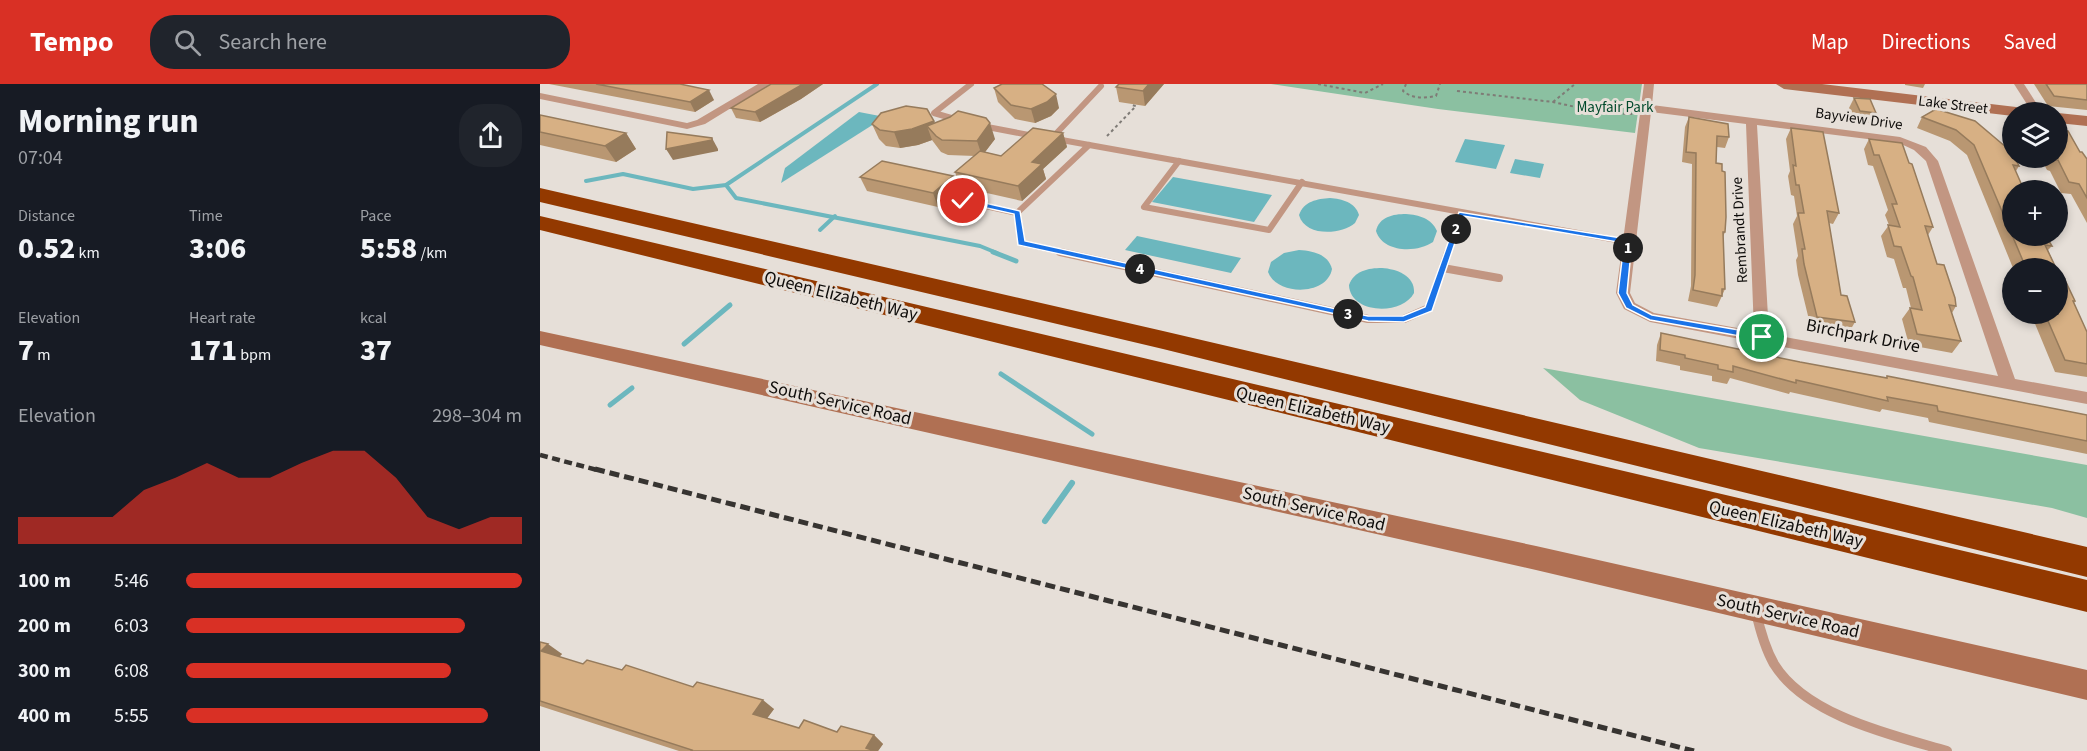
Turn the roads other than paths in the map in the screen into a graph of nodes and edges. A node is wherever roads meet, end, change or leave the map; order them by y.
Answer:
1 (765, 84) edge
2 (971, 84) edge
3 (1092, 84) edge
4 (1650, 84) edge
5 (1784, 84) edge
6 (2019, 84) edge
7 (1818, 86) edge
8 (540, 96) edge
9 (2031, 102) edge
10 (2002, 110) edge
11 (1642, 111) junction
12 (2068, 120) edge
13 (1751, 121) junction
14 (964, 122) edge
15 (2086, 123) edge
16 (974, 124) edge
17 (1052, 139) junction
18 (1093, 146) junction
19 (1179, 160) junction
20 (1302, 182) junction
21 (540, 195) edge
22 (963, 201) dead end
23 (1017, 213) junction
24 (1461, 213) junction
25 (540, 223) edge
26 (1628, 242) junction
27 (1443, 268) junction
28 (1499, 278) dead end
29 (1762, 337) junction
30 (540, 338) edge
31 (2009, 384) junction
32 (2087, 398) edge
33 (2087, 562) edge
34 (2087, 596) edge
35 (1755, 608) junction
36 (2087, 685) edge
37 (1947, 751) edge

1 - 8 street
2 - 14 lane
3 - 17 lane
4 - 11 street, Birchpark Drive
5 - 7 street, Lake Street
6 - 9 street
7 - 10 street, Lake Street
11 - 13 street, Bayview Drive
11 - 26 street, Birchpark Drive
12 - 15 street
13 - 29 street, Rembrandt Drive
13 - 31 street, Bayview Drive
16 - 17 lane
17 - 18 lane
18 - 19 lane
18 - 23 lane
19 - 20 lane
19 - 20 lane
20 - 24 lane
21 - 33 highway, Queen Elizabeth Way
22 - 23 lane
23 - 27 lane
24 - 26 lane
24 - 27 lane
25 - 34 highway, Queen Elizabeth Way
26 - 29 street, Birchpark Drive
27 - 28 lane
29 - 31 street, Birchpark Drive
30 - 35 street, South Service Road
31 - 32 street, Birchpark Drive
35 - 36 street, South Service Road
35 - 37 lane

